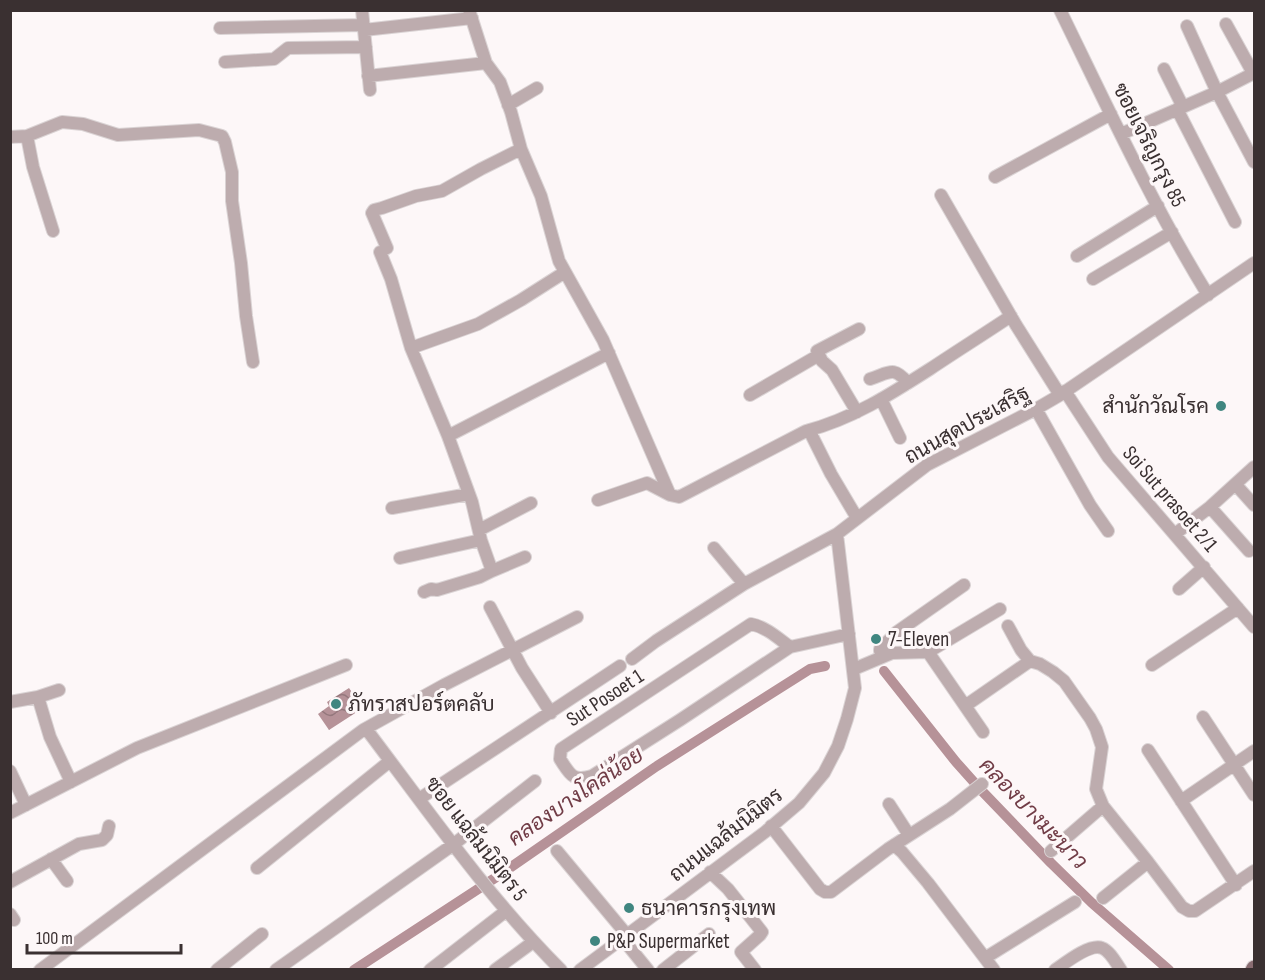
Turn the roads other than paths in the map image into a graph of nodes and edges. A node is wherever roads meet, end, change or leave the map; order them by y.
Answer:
1 (362, 10) edge
2 (1060, 10) edge
3 (471, 14) edge
4 (1226, 24) dead end
5 (1187, 26) dead end
6 (364, 27) junction
7 (220, 28) dead end
8 (366, 47) junction
9 (225, 62) dead end
10 (486, 63) junction
11 (1164, 69) dead end
12 (1254, 73) edge
13 (368, 76) junction
14 (537, 88) dead end
15 (370, 90) dead end
16 (1217, 92) junction
17 (508, 105) junction
18 (1180, 108) junction
19 (1111, 114) junction
20 (1121, 134) junction
21 (10, 136) edge
22 (27, 136) junction
23 (521, 149) junction
24 (1254, 162) edge
25 (995, 177) dead end
26 (941, 195) dead end
27 (1158, 206) junction
28 (1235, 222) dead end
29 (53, 231) dead end
30 (1172, 232) junction
31 (1077, 256) dead end
32 (1254, 263) edge
33 (565, 272) junction
34 (1093, 279) dead end
35 (1208, 295) junction
36 (1011, 316) junction
37 (859, 329) dead end
38 (411, 348) junction
39 (609, 353) junction
40 (819, 355) junction
41 (253, 362) dead end
42 (870, 379) dead end
43 (908, 383) junction
44 (1062, 393) junction
45 (750, 395) dead end
46 (880, 399) junction
47 (1036, 409) junction
48 (857, 412) junction
49 (809, 430) junction
50 (448, 436) junction
51 (900, 438) dead end
52 (1254, 467) edge
53 (1236, 485) junction
54 (469, 494) junction
55 (670, 495) junction
56 (598, 500) dead end
57 (531, 504) dead end
58 (1254, 505) edge
59 (1210, 507) junction
60 (392, 508) dead end
61 (857, 518) junction
62 (1108, 531) dead end
63 (837, 534) junction
64 (1175, 534) junction
65 (480, 535) junction
66 (714, 548) dead end
67 (1249, 551) dead end
68 (525, 557) dead end
69 (400, 558) dead end
70 (1203, 567) junction
71 (492, 572) junction
72 (744, 584) junction
73 (964, 585) dead end
74 (1179, 590) dead end
75 (424, 592) dead end
76 (490, 607) dead end
77 (1238, 608) junction
78 (1000, 609) dead end
79 (577, 617) dead end
80 (1008, 626) dead end
81 (1254, 627) edge
82 (849, 634) junction
83 (790, 647) junction
84 (512, 649) junction
85 (928, 651) junction
86 (883, 656) junction
87 (632, 659) dead end
88 (1030, 661) junction
89 (346, 665) dead end
90 (1152, 665) dead end
91 (620, 666) dead end
92 (854, 669) junction
93 (59, 690) dead end
94 (38, 697) junction
95 (10, 702) edge
96 (965, 706) junction
97 (551, 713) junction
98 (1203, 717) dead end
99 (365, 729) junction
100 (983, 732) dead end
101 (1148, 750) dead end
102 (1254, 751) edge
103 (390, 760) junction
104 (1234, 764) junction
105 (10, 771) edge
106 (536, 781) dead end
107 (71, 782) junction
108 (982, 784) dead end
109 (1254, 795) edge
110 (419, 799) junction
111 (1181, 801) junction
112 (889, 804) dead end
113 (26, 805) junction
114 (1103, 806) junction
115 (10, 813) edge
116 (109, 826) dead end
117 (771, 826) junction
118 (909, 835) junction
119 (454, 844) junction
120 (894, 845) junction
121 (557, 851) dead end
122 (1051, 851) dead end
123 (51, 859) junction
124 (1148, 861) junction
125 (257, 868) dead end
126 (1254, 871) edge
127 (710, 872) junction
128 (67, 881) dead end
129 (10, 882) edge
130 (1236, 885) junction
131 (1103, 898) dead end
132 (1075, 902) dead end
133 (506, 911) junction
134 (262, 934) dead end
135 (710, 934) dead end
136 (625, 936) junction
137 (533, 942) junction
138 (985, 958) junction
139 (40, 969) edge
140 (218, 969) edge
141 (276, 969) edge
142 (430, 969) edge
143 (495, 969) edge
144 (561, 969) edge
145 (580, 969) edge
146 (648, 969) edge
147 (663, 969) edge
148 (755, 969) edge
149 (994, 969) edge
150 (1055, 969) edge
151 (1121, 969) edge

1 - 6 street
2 - 19 street, ซอยเจริญกรุง 85
3 - 6 street
3 - 10 street
4 - 12 street
5 - 16 street
6 - 7 street
6 - 8 street
8 - 9 street
8 - 13 street
10 - 13 street
10 - 17 street
11 - 18 street
12 - 16 street
13 - 15 street
14 - 17 street
16 - 18 street
16 - 24 street
17 - 23 street
18 - 20 street
18 - 28 street
19 - 20 street, ซอยเจริญกรุง 85
19 - 25 street
20 - 27 street, ซอยเจริญกรุง 85
21 - 22 street
22 - 29 street
22 - 41 street
23 - 33 street
23 - 38 street
26 - 36 street, Soi Sut prasoet 2/1
27 - 30 street, ซอยเจริญกรุง 85
27 - 31 street
30 - 34 street
30 - 35 street, ซอยเจริญกรุง 85
32 - 35 street, ถนนสุดประเสริฐ
33 - 38 street
33 - 39 street
35 - 44 street, ถนนสุดประเสริฐ
36 - 43 street
36 - 44 street, Soi Sut prasoet 2/1
37 - 40 street
38 - 50 street
39 - 50 street
39 - 55 street
40 - 45 street
40 - 48 street
42 - 43 street
43 - 46 street
44 - 47 street, ถนนสุดประเสริฐ
44 - 64 street, Soi Sut prasoet 2/1
46 - 48 street
46 - 51 street
47 - 61 street, ถนนสุดประเสริฐ
47 - 62 street
48 - 49 street
49 - 55 street
49 - 61 street
50 - 54 street
52 - 53 street
53 - 58 street
53 - 59 street
54 - 60 street
54 - 65 street
55 - 56 street
57 - 65 street
59 - 64 street
59 - 67 street
61 - 63 street, ถนนสุดประเสริฐ
63 - 72 street, ถนนสุดประเสริฐ
63 - 82 street
64 - 70 street, Soi Sut prasoet 2/1
65 - 69 street
65 - 71 street
66 - 72 street
68 - 71 street
70 - 74 street
70 - 77 street, Soi Sut prasoet 2/1
71 - 75 street
72 - 87 street, ถนนสุดประเสริฐ
73 - 86 street
76 - 84 street
77 - 81 street, Soi Sut prasoet 2/1
77 - 90 street
78 - 85 street
79 - 84 street
80 - 88 street
82 - 83 street, Sut Posoet 1
82 - 92 street
83 - 83 street, Sut Posoet 1
84 - 97 street
84 - 99 street
85 - 86 street
85 - 96 street
86 - 92 street
88 - 96 street
88 - 114 street
89 - 107 street
91 - 97 street
92 - 117 street, ถนนแฉล้มนิมิตร
93 - 94 street
94 - 95 street
94 - 107 street
96 - 100 street
97 - 110 street
98 - 104 street
99 - 103 street, ซอย แฉล้มนิมิตร 5
99 - 139 street
101 - 111 street
102 - 104 street
103 - 110 street, ซอย แฉล้มนิมิตร 5
103 - 125 street
104 - 109 street
104 - 111 street
105 - 113 street
106 - 119 street
107 - 113 street
108 - 118 street
110 - 119 street, ซอย แฉล้มนิมิตร 5
111 - 130 street
112 - 118 street
113 - 115 street
114 - 122 street
114 - 124 street
116 - 123 street
117 - 120 street
117 - 127 street, ถนนแฉล้มนิมิตร
118 - 120 street
119 - 133 street, ซอย แฉล้มนิมิตร 5
119 - 141 street
120 - 138 street
121 - 136 street
123 - 128 street
123 - 129 street
124 - 130 street
124 - 131 street
126 - 130 street
127 - 136 street, ถนนแฉล้มนิมิตร
127 - 148 street
132 - 138 street
133 - 137 street, ซอย แฉล้มนิมิตร 5
133 - 142 street
134 - 140 street
135 - 147 street
136 - 145 street, ถนนแฉล้มนิมิตร
136 - 146 street
137 - 143 street
137 - 144 street, ซอย แฉล้มนิมิตร 5
138 - 149 street
150 - 151 street

